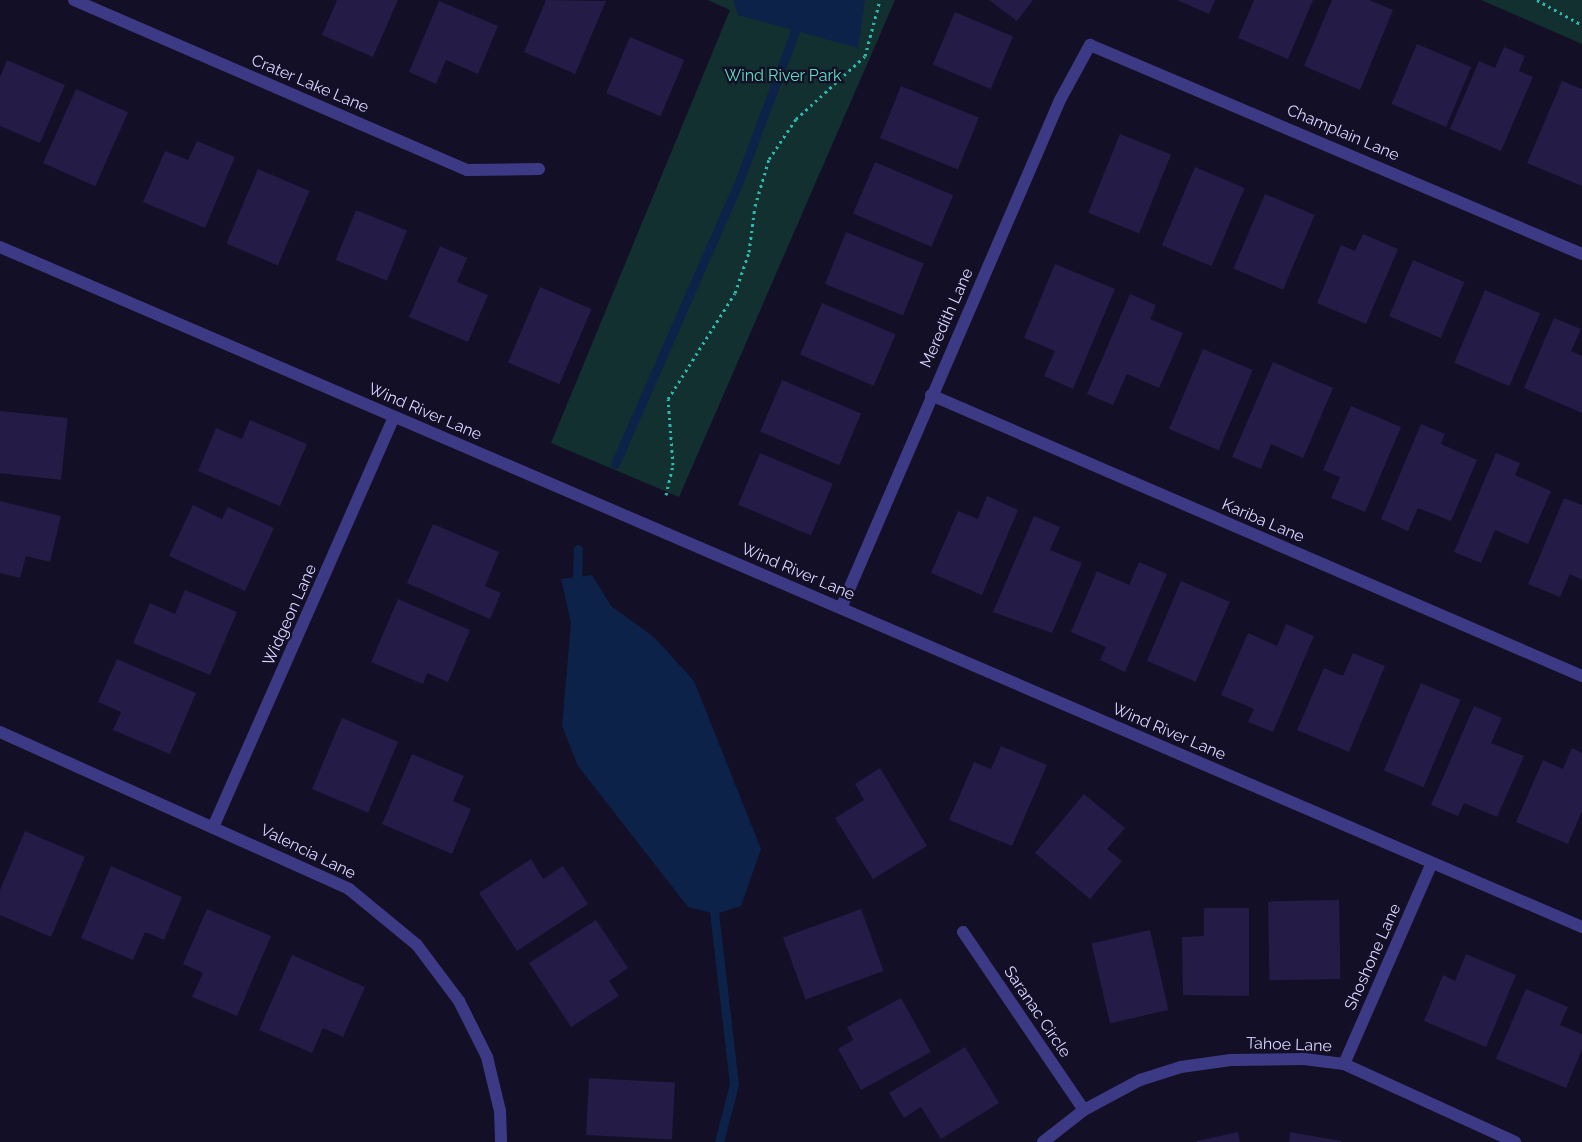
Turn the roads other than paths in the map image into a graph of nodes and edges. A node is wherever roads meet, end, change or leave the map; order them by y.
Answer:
1 (79, 1) edge
2 (1090, 45) joint
3 (539, 169) dead end
4 (0, 246) edge
5 (1582, 254) edge
6 (931, 395) junction
7 (394, 417) junction
8 (841, 608) junction
9 (1582, 676) edge
10 (0, 732) edge
11 (214, 825) junction
12 (1432, 863) junction
13 (1582, 927) edge
14 (963, 932) dead end
15 (1344, 1064) junction
16 (1084, 1110) junction
17 (501, 1142) edge
18 (1043, 1142) edge
19 (1515, 1142) edge

1 - 3 street, Crater Lake Lane
2 - 5 street, Champlain Lane
2 - 6 street, Meredith Lane
4 - 7 street, Wind River Lane
6 - 8 street, Meredith Lane
6 - 9 street, Kariba Lane
7 - 8 street, Wind River Lane
7 - 11 street, Widgeon Lane
8 - 12 street, Wind River Lane
10 - 11 street, Valencia Lane
11 - 17 street, Valencia Lane
12 - 13 street, Wind River Lane
12 - 15 street, Shoshone Lane
14 - 16 street, Saranac Circle
15 - 16 street, Tahoe Lane
15 - 19 street, Tahoe Lane
16 - 18 street, Tahoe Lane

